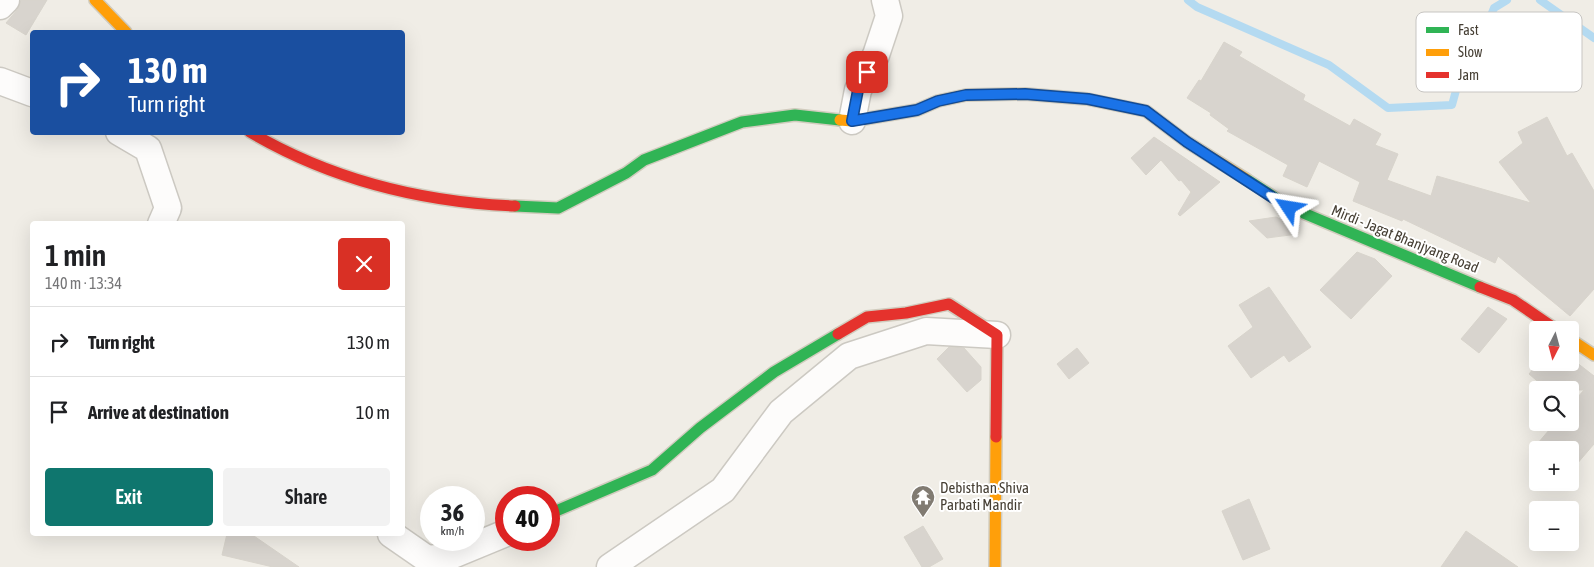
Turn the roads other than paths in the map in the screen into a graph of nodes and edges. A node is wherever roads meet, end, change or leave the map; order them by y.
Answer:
1 (6, 0) edge
2 (95, 0) edge
3 (885, 0) edge
4 (0, 6) edge
5 (124, 30) edge
6 (0, 81) edge
7 (30, 92) edge
8 (852, 121) junction
9 (125, 135) edge
10 (255, 135) edge
11 (162, 221) edge
12 (1544, 321) edge
13 (997, 335) junction
14 (1579, 345) edge
15 (1594, 355) edge
16 (560, 509) edge
17 (394, 536) edge
18 (495, 538) edge
19 (610, 567) edge
20 (995, 567) edge

1 - 4 street
2 - 5 street
3 - 8 street
6 - 7 street
8 - 10 street, Mirdi - Jagat Bhanjyang Road
8 - 12 street, Mirdi - Jagat Bhanjyang Road
9 - 11 street
13 - 16 street
13 - 19 street
13 - 20 street
14 - 15 street
17 - 18 street

